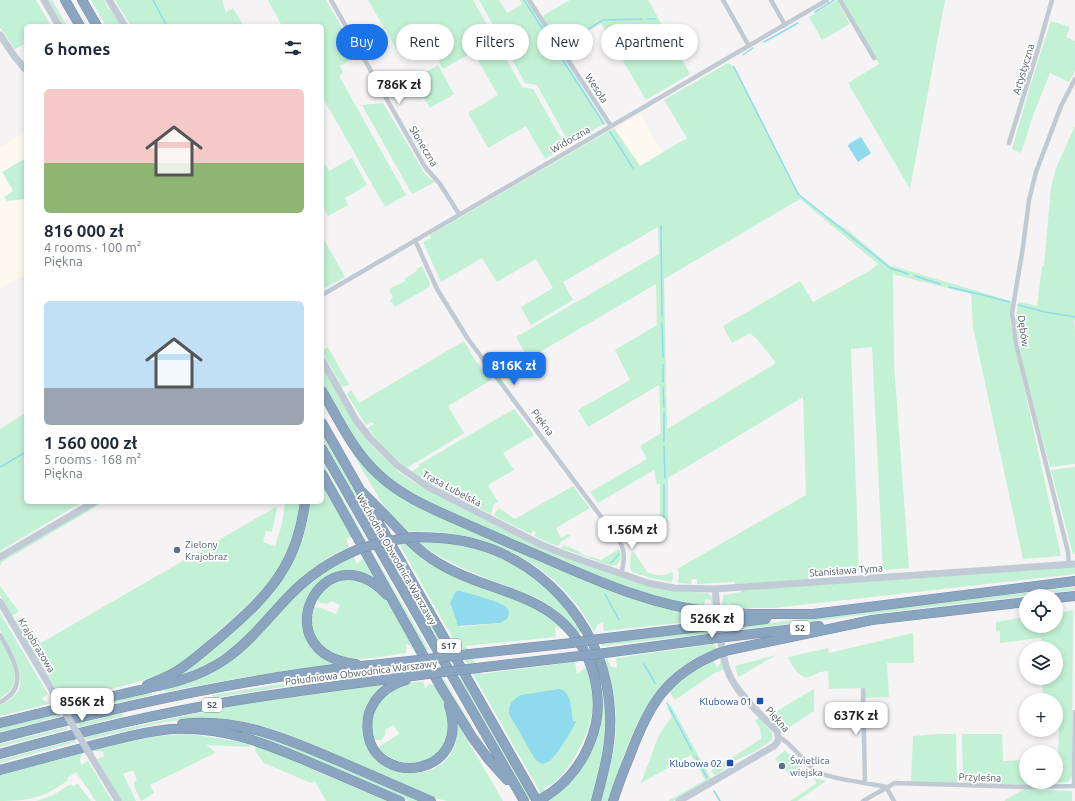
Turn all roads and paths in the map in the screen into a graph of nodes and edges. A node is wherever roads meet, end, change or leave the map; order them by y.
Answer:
1 (44, 0) edge
2 (65, 0) edge
3 (82, 0) edge
4 (109, 0) edge
5 (331, 0) edge
6 (529, 0) edge
7 (723, 0) edge
8 (771, 0) edge
9 (827, 0) edge
10 (840, 0) edge
11 (1052, 0) edge
12 (58, 24) edge
13 (79, 24) edge
14 (96, 24) edge
15 (124, 24) edge
16 (785, 25) junction
17 (0, 35) edge
18 (749, 46) junction
19 (874, 58) dead end
20 (24, 68) edge
21 (1075, 79) edge
22 (611, 126) junction
23 (1009, 143) dead end
24 (459, 214) junction
25 (415, 240) junction
26 (324, 294) edge
27 (324, 363) edge
28 (324, 395) edge
29 (324, 427) edge
30 (324, 453) edge
31 (324, 478) edge
32 (360, 490) junction
33 (91, 504) edge
34 (305, 504) edge
35 (0, 557) edge
36 (1072, 564) edge
37 (621, 574) junction
38 (1075, 582) edge
39 (716, 589) junction
40 (1075, 596) edge
41 (1063, 597) edge
42 (0, 602) edge
43 (1019, 603) edge
44 (394, 604) junction
45 (813, 614) junction
46 (872, 620) junction
47 (0, 635) edge
48 (371, 666) junction
49 (428, 674) junction
50 (442, 689) junction
51 (863, 690) dead end
52 (126, 693) junction
53 (0, 702) edge
54 (1075, 712) edge
55 (0, 723) edge
56 (779, 737) junction
57 (0, 738) edge
58 (101, 743) junction
59 (0, 754) edge
60 (0, 770) edge
61 (865, 782) junction
62 (1074, 786) edge
63 (886, 787) junction
64 (522, 797) edge
65 (118, 801) edge
66 (400, 801) edge
67 (431, 801) edge
68 (538, 801) edge
69 (596, 801) edge
70 (613, 801) edge
71 (679, 801) edge
72 (863, 801) edge
73 (894, 801) edge

1 - 12 street
2 - 13 highway
3 - 14 highway
4 - 15 street
5 - 24 street, Słoneczna
6 - 22 street, Wesoła
7 - 18 street
8 - 16 street
9 - 16 street, Widoczna
10 - 19 street
11 - 23 street, Artystyczna
16 - 18 street, Widoczna
17 - 20 street
18 - 22 street, Widoczna
21 - 36 street, Dębów
22 - 24 street, Widoczna
24 - 25 street, Widoczna
25 - 26 street, Widoczna
25 - 37 street, Piękna
27 - 37 street, Trasa Lubelska
28 - 45 highway, bridge
29 - 32 highway, S17
30 - 64 highway, Wschodnia Obwodnica Warszawy / S17
31 - 44 highway
32 - 68 highway, S17
32 - 68 highway
33 - 35 street
34 - 52 highway
36 - 39 street, Stanisława Tyma
37 - 39 street, Stanisława Tyma
38 - 45 highway, S2
39 - 56 street, Piękna
40 - 41 highway
42 - 65 street, Krajobrazowa, bridge
43 - 46 highway, S2
44 - 48 highway
44 - 50 highway
45 - 48 highway, Południowa Obwodnica Warszawy / S2, bridge
46 - 49 highway, Południowa Obwodnica Warszawy / S2, bridge
46 - 70 highway, bridge
47 - 53 street
48 - 57 highway, Południowa Obwodnica Warszawy / S2
49 - 50 highway
49 - 59 highway, Południowa Obwodnica Warszawy / S2
50 - 64 highway
51 - 61 street
52 - 55 highway
52 - 69 highway, bridge
54 - 62 street
56 - 61 street, Piękna
56 - 71 street
58 - 60 highway
58 - 66 highway
58 - 67 highway
61 - 63 street, Piękna
62 - 63 street, Przyleśna
63 - 72 street
63 - 73 street

